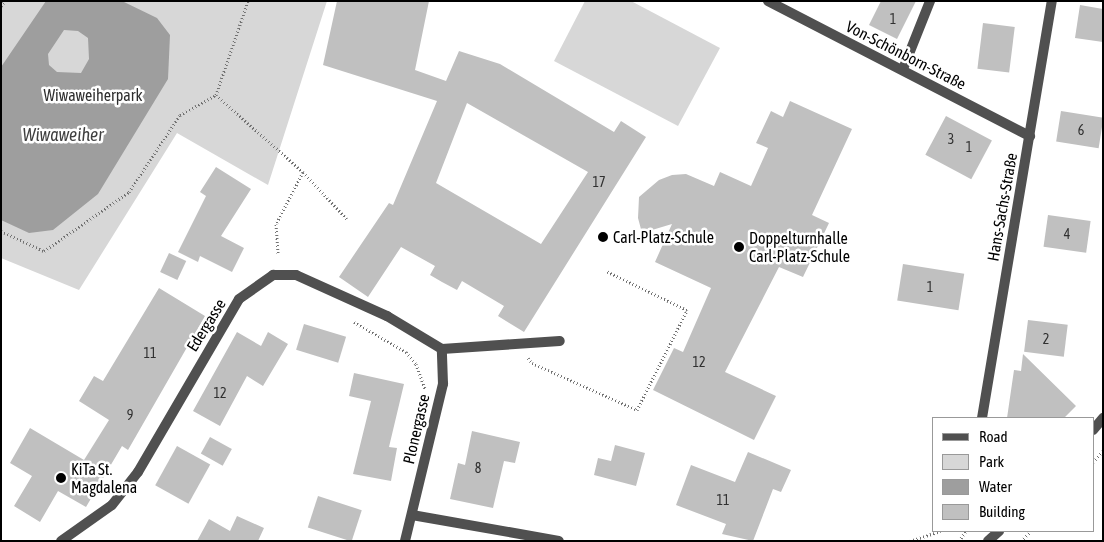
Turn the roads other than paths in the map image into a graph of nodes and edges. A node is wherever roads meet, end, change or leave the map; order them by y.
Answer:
1 (768, 1) edge
2 (930, 1) edge
3 (1052, 1) edge
4 (903, 69) junction
5 (1030, 136) junction
6 (560, 341) dead end
7 (442, 349) junction
8 (982, 417) edge
9 (1103, 418) edge
10 (1094, 429) edge
11 (412, 515) junction
12 (61, 541) edge
13 (405, 541) edge
14 (559, 541) edge

1 - 4 street, Von-Schönborn-Straße
2 - 4 street
3 - 5 street, Hans-Sachs-Straße
4 - 5 street, Von-Schönborn-Straße
5 - 8 street, Hans-Sachs-Straße
6 - 7 street
7 - 11 street, Plonergasse
7 - 12 street, Edergasse
9 - 10 street
11 - 13 street, Plonergasse
11 - 14 street

